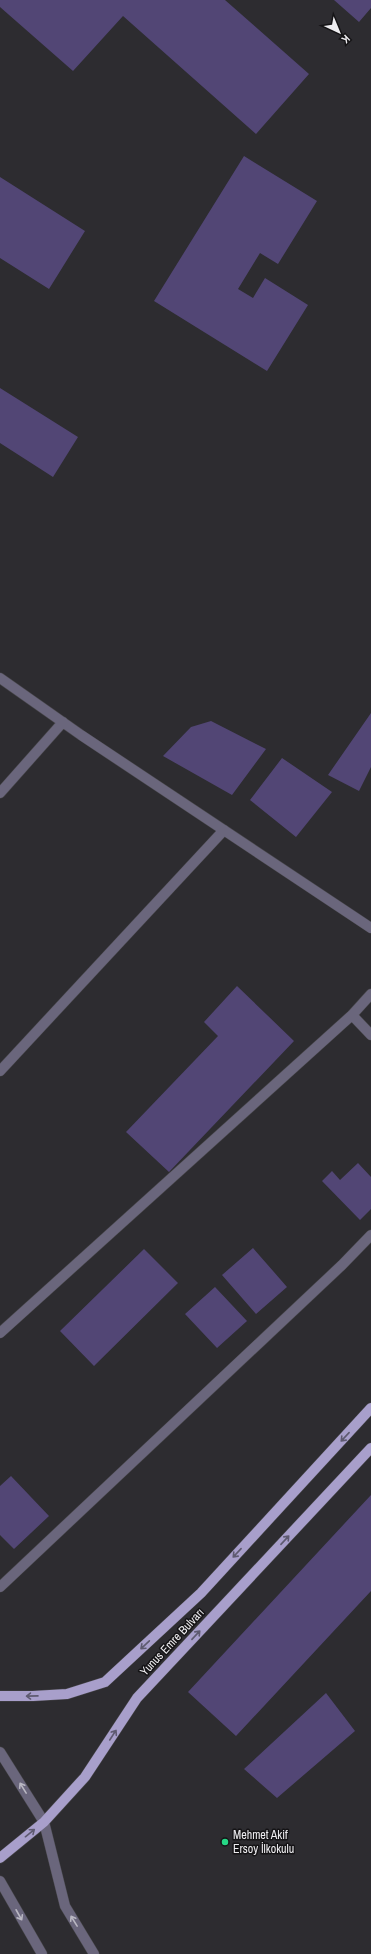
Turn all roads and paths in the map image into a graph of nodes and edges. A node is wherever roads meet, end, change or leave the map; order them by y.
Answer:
1 (0, 678) edge
2 (63, 722) junction
3 (0, 793) edge
4 (224, 830) junction
5 (371, 928) edge
6 (371, 994) edge
7 (352, 1015) junction
8 (371, 1035) edge
9 (0, 1071) edge
10 (371, 1235) edge
11 (0, 1333) edge
12 (371, 1408) edge
13 (371, 1448) edge
14 (0, 1587) edge
15 (0, 1696) edge
16 (0, 1752) edge
17 (44, 1822) junction
18 (0, 1858) edge
19 (0, 1881) edge
20 (42, 1954) edge
21 (94, 1954) edge

1 - 2 street
2 - 3 street
2 - 4 street
4 - 5 street
4 - 9 street
6 - 7 street
7 - 8 street
7 - 11 street
10 - 14 street
12 -> 15 main road, Yunus Emre Bulvarı
17 -> 13 main road, Yunus Emre Bulvarı
17 -> 16 street
18 -> 17 main road, Yunus Emre Bulvarı
21 -> 17 street
19 -> 20 street

